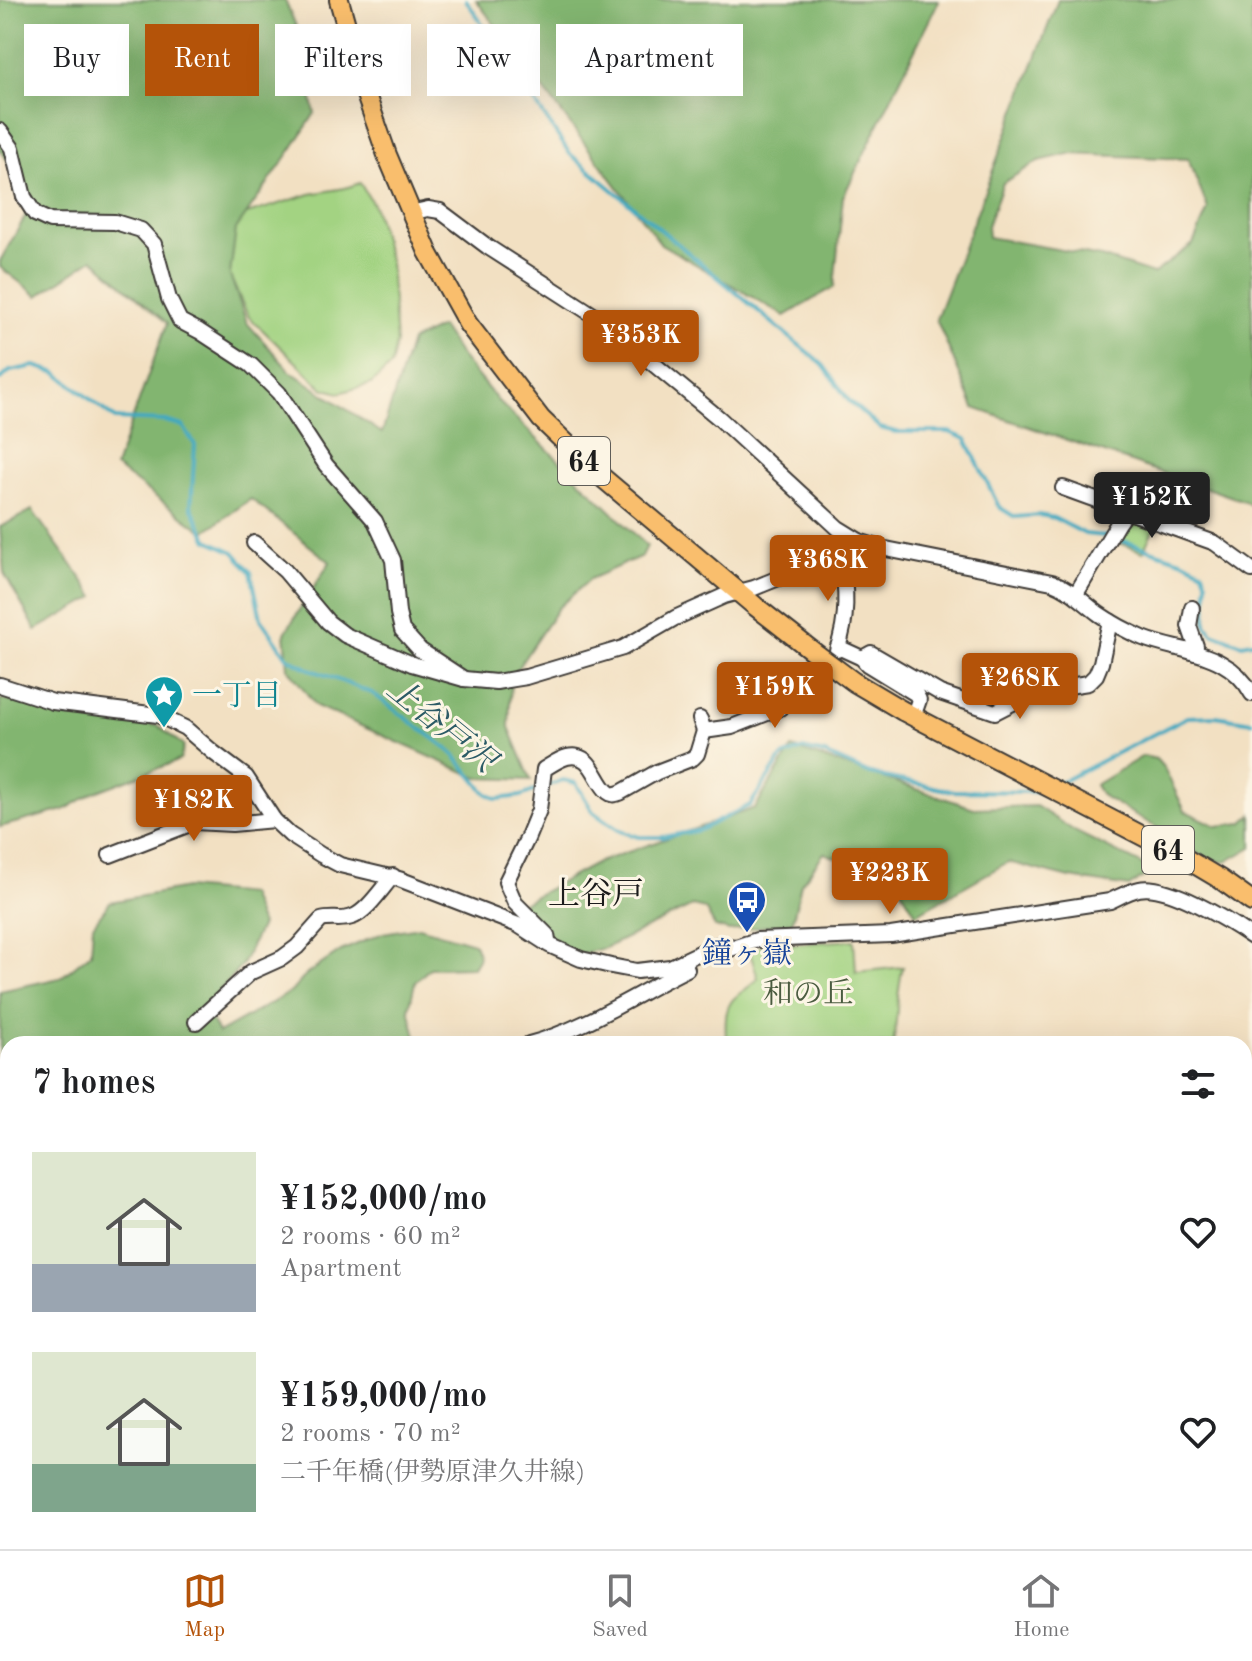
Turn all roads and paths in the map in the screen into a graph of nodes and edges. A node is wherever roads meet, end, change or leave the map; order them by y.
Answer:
1 (339, 0) edge
2 (0, 131) edge
3 (410, 213) junction
4 (1063, 488) dead end
5 (1129, 512) junction
6 (859, 541) junction
7 (254, 543) dead end
8 (841, 557) junction
9 (1252, 570) edge
10 (740, 593) junction
11 (1076, 594) junction
12 (1192, 608) dead end
13 (1110, 621) junction
14 (1195, 653) junction
15 (827, 656) junction
16 (862, 658) junction
17 (464, 679) junction
18 (0, 685) edge
19 (1252, 694) edge
20 (913, 717) junction
21 (274, 820) junction
22 (110, 855) dead end
23 (393, 876) junction
24 (1252, 902) edge
25 (1252, 937) edge
26 (549, 945) junction
27 (736, 947) junction
28 (196, 1022) dead end
29 (553, 1036) edge

1 - 3 main road, 64
2 - 17 street
3 - 6 street
3 - 10 main road, 64
4 - 5 street
5 - 9 street
5 - 11 street
6 - 8 street
6 - 11 street
7 - 17 street
8 - 10 street
8 - 15 street
10 - 15 main road, 64
10 - 17 street
11 - 13 street
12 - 14 street
13 - 14 street
13 - 16 street
14 - 19 street
15 - 16 street
15 - 20 main road, 64, bridge
15 - 26 street
16 - 20 street
18 - 21 street
20 - 24 main road, 64
21 - 22 street
21 - 23 street
23 - 26 street
23 - 28 street
25 - 27 street
26 - 27 street
27 - 29 street

